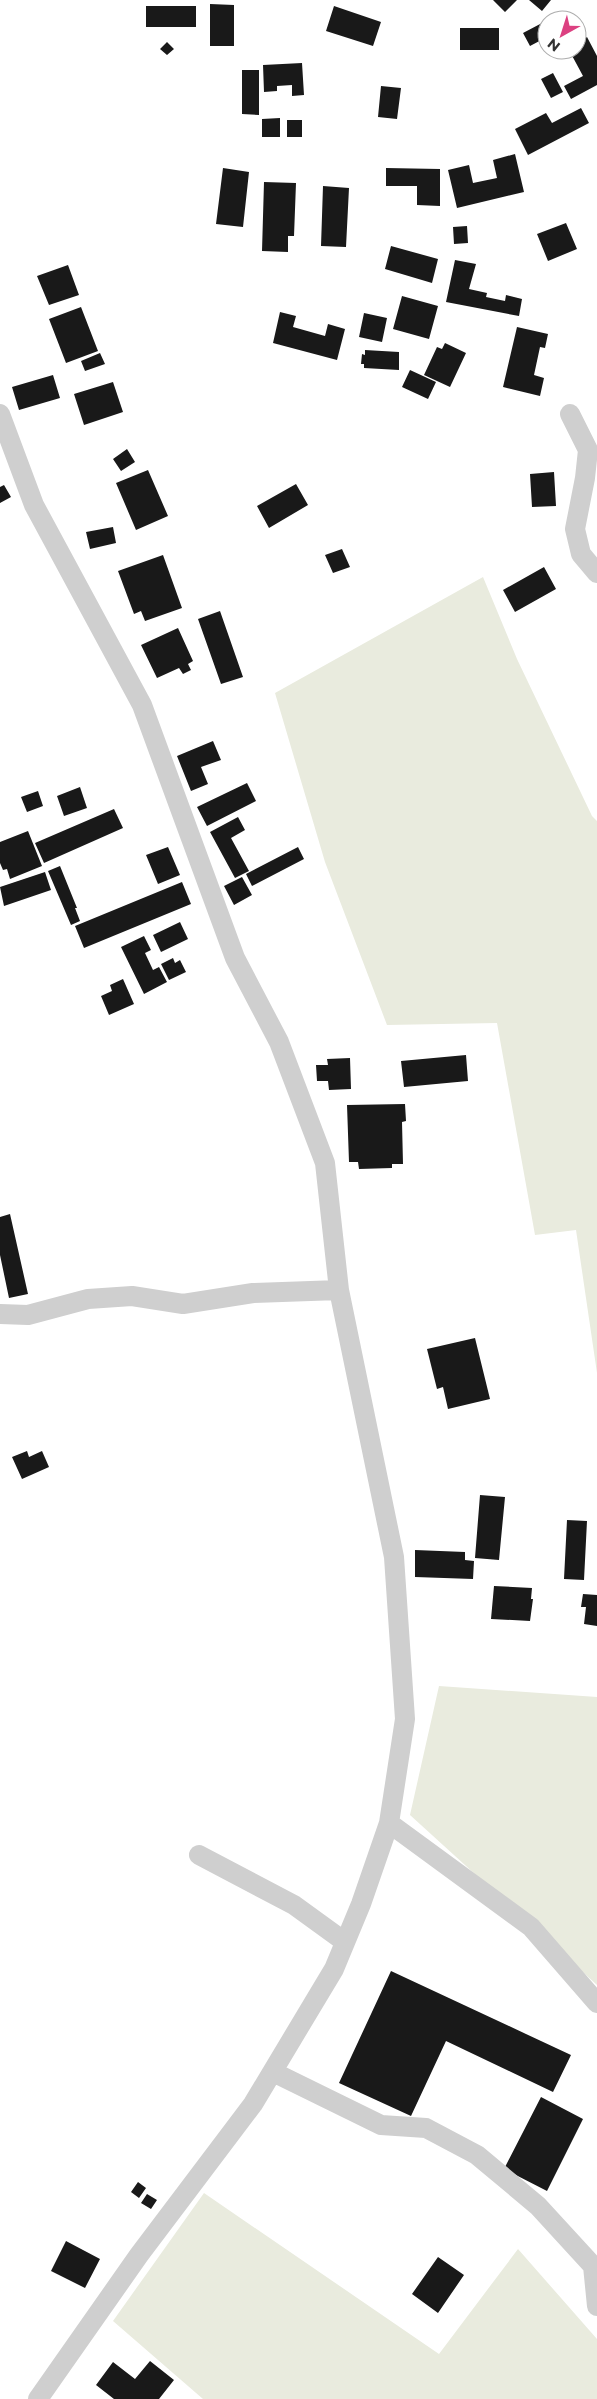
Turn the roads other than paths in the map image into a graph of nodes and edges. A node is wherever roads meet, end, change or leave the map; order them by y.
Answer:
1 (0, 414) edge
2 (570, 414) dead end
3 (597, 573) edge
4 (339, 1290) junction
5 (0, 1314) edge
6 (389, 1823) junction
7 (199, 1855) dead end
8 (345, 1942) junction
9 (597, 2003) edge
10 (273, 2072) junction
11 (597, 2306) edge
12 (38, 2399) edge

1 - 4 street
2 - 3 street
4 - 5 street
4 - 6 street
6 - 8 street
6 - 9 street
7 - 8 street
8 - 10 street
10 - 11 street
10 - 12 street

